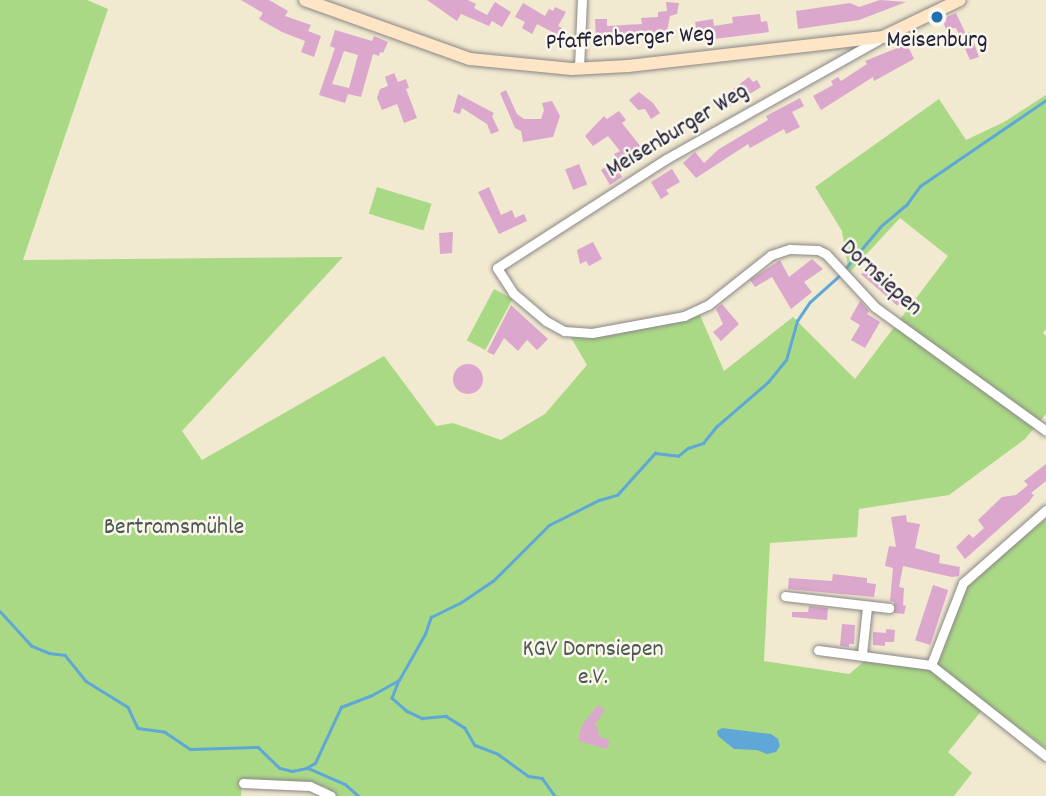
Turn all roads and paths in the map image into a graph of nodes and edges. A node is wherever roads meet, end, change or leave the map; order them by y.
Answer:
1 (305, 0) edge
2 (582, 0) edge
3 (960, 0) edge
4 (883, 37) junction
5 (579, 68) junction
6 (498, 268) joint
7 (1046, 431) edge
8 (1046, 510) edge
9 (785, 596) dead end
10 (867, 607) junction
11 (889, 608) dead end
12 (818, 650) dead end
13 (862, 654) junction
14 (931, 666) junction
15 (1046, 756) edge
16 (243, 783) dead end
17 (331, 796) edge

1 - 5 main road, Pfaffenberger Weg
2 - 5 street
3 - 4 main road, Pfaffenberger Weg
4 - 5 main road, Pfaffenberger Weg
4 - 6 street, Meisenburger Weg
6 - 7 street, Dornsiepen
8 - 14 street
9 - 10 street
10 - 11 street
10 - 13 street
12 - 13 street
13 - 14 street
14 - 15 street
16 - 17 street

